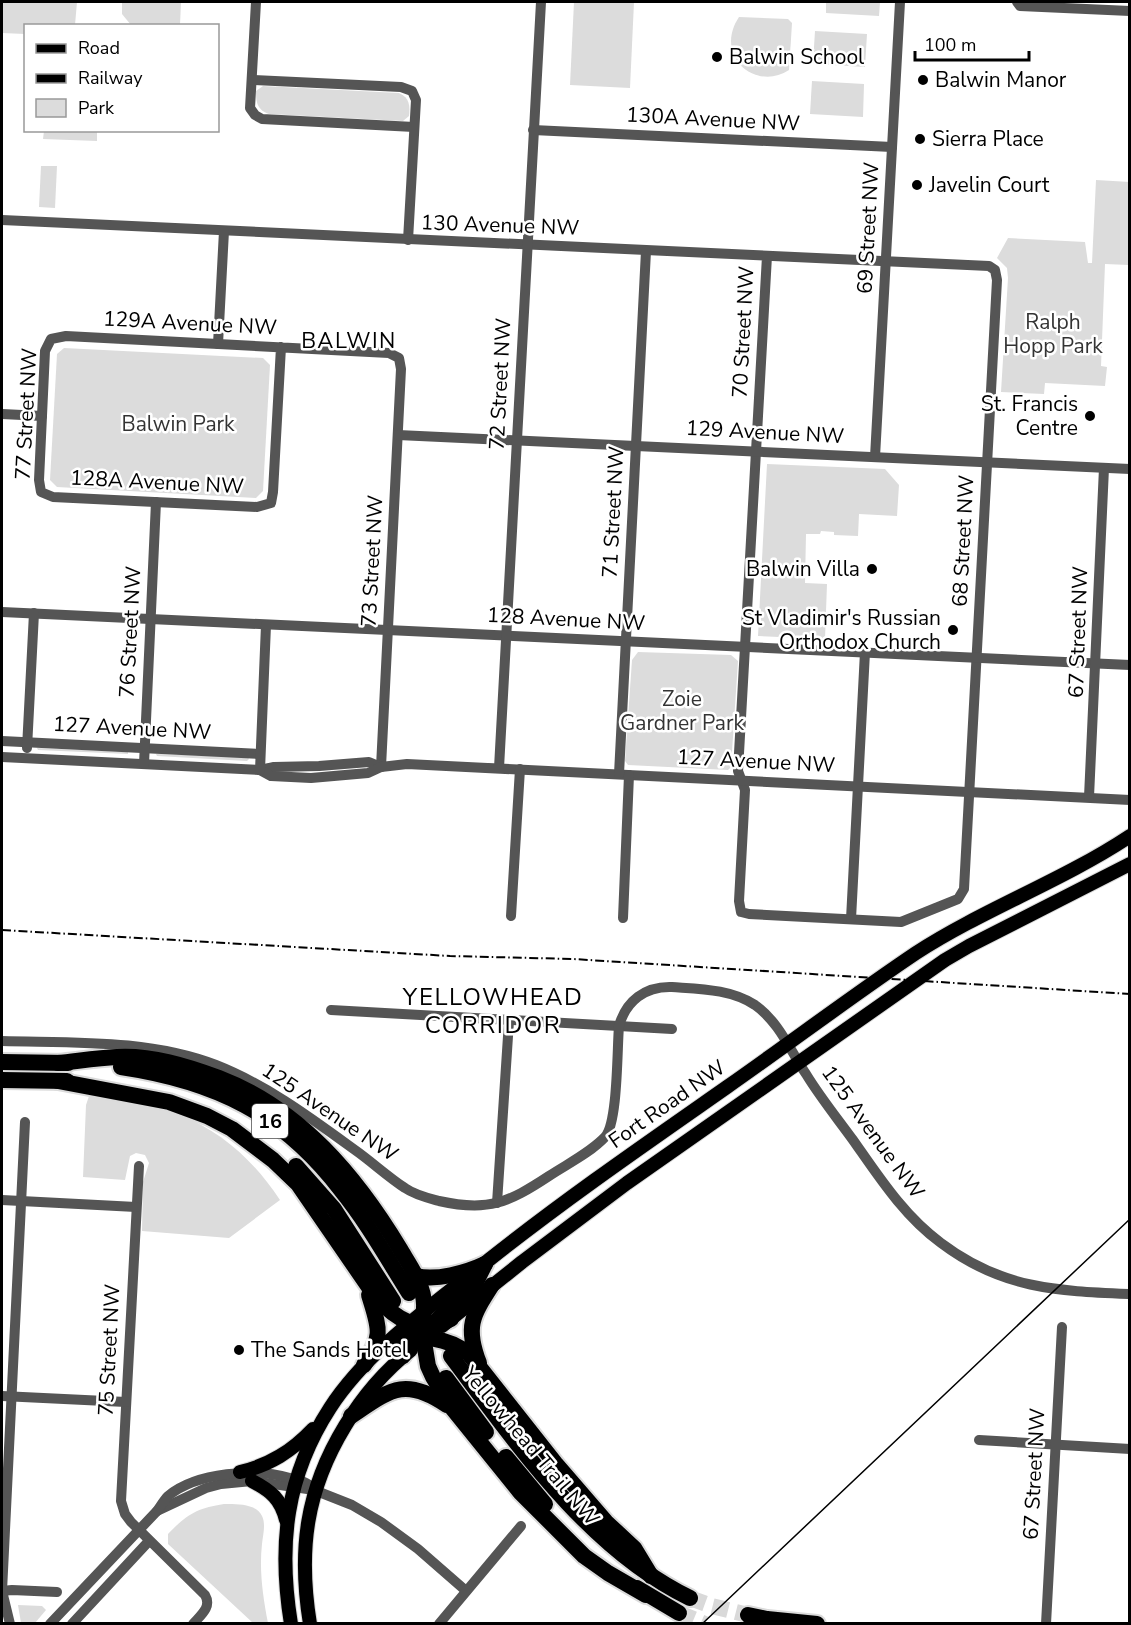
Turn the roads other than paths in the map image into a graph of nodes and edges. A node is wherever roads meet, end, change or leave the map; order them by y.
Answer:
1 (256, 2) edge
2 (541, 2) edge
3 (900, 2) edge
4 (1019, 4) edge
5 (1130, 11) edge
6 (252, 80) junction
7 (414, 127) junction
8 (533, 130) junction
9 (892, 147) junction
10 (2, 220) edge
11 (224, 231) junction
12 (408, 240) junction
13 (528, 245) junction
14 (646, 251) junction
15 (766, 256) junction
16 (886, 261) junction
17 (995, 270) joint
18 (51, 339) joint
19 (218, 344) junction
20 (281, 347) junction
21 (399, 358) joint
22 (2, 414) edge
23 (42, 416) junction
24 (398, 435) junction
25 (516, 440) junction
26 (635, 445) junction
27 (756, 450) junction
28 (875, 457) junction
29 (986, 463) junction
30 (1104, 468) junction
31 (1130, 470) edge
32 (41, 492) joint
33 (156, 502) junction
34 (2, 612) edge
35 (34, 613) junction
36 (150, 619) junction
37 (266, 625) junction
38 (387, 630) junction
39 (506, 636) junction
40 (626, 641) junction
41 (745, 647) junction
42 (865, 652) junction
43 (978, 658) junction
44 (1096, 664) junction
45 (1130, 665) edge
46 (2, 741) edge
47 (27, 742) junction
48 (145, 748) junction
49 (260, 754) junction
50 (2, 757) edge
51 (27, 758) junction
52 (144, 764) junction
53 (381, 766) junction
54 (499, 768) junction
55 (520, 769) junction
56 (260, 770) junction
57 (624, 774) junction
58 (742, 780) junction
59 (858, 786) junction
60 (969, 792) junction
61 (1089, 797) junction
62 (1130, 800) edge
63 (1130, 836) edge
64 (1130, 855) edge
65 (1130, 864) edge
66 (1103, 877) junction
67 (511, 916) dead end
68 (623, 918) dead end
69 (851, 919) junction
70 (332, 1010) dead end
71 (509, 1021) junction
72 (619, 1026) junction
73 (672, 1029) dead end
74 (2, 1041) edge
75 (789, 1044) junction
76 (2, 1062) edge
77 (58, 1063) junction
78 (799, 1063) junction
79 (2, 1080) edge
80 (58, 1081) junction
81 (25, 1122) dead end
82 (139, 1166) dead end
83 (2, 1200) edge
84 (21, 1201) junction
85 (497, 1203) junction
86 (136, 1208) junction
87 (484, 1264) junction
88 (416, 1276) junction
89 (362, 1278) junction
90 (492, 1285) junction
91 (409, 1293) dead end
92 (1130, 1294) edge
93 (375, 1296) junction
94 (393, 1301) dead end
95 (451, 1319) joint
96 (1062, 1327) dead end
97 (422, 1329) junction
98 (394, 1339) joint
99 (457, 1353) junction
100 (403, 1356) joint
101 (364, 1365) junction
102 (481, 1370) junction
103 (436, 1372) junction
104 (6, 1396) edge
105 (126, 1402) junction
106 (453, 1409) junction
107 (351, 1416) junction
108 (323, 1419) junction
109 (980, 1440) dead end
110 (1056, 1444) junction
111 (1130, 1449) edge
112 (240, 1472) junction
113 (252, 1481) junction
114 (296, 1484) junction
115 (314, 1490) junction
116 (157, 1511) junction
117 (286, 1525) junction
118 (521, 1526) dead end
119 (139, 1531) junction
120 (149, 1541) junction
121 (651, 1576) junction
122 (465, 1590) junction
123 (2, 1591) edge
124 (57, 1592) dead end
125 (646, 1595) junction
126 (690, 1598) tunnel mouth
127 (679, 1613) tunnel mouth
128 (748, 1615) tunnel mouth
129 (10, 1623) edge
130 (50, 1623) edge
131 (72, 1623) edge
132 (194, 1623) edge
133 (291, 1623) edge
134 (310, 1623) edge
135 (439, 1623) edge
136 (817, 1623) edge
137 (1046, 1623) edge

1 - 6 street
2 - 8 street, 72 Street NW
3 - 9 street, 69 Street NW
4 - 5 street
6 - 7 street
6 - 7 street
7 - 12 street
8 - 9 street, 130A Avenue NW
8 - 13 street, 72 Street NW
9 - 16 street, 69 Street NW
10 - 11 street, 130 Avenue NW
11 - 12 street, 130 Avenue NW
11 - 19 street
12 - 13 street, 130 Avenue NW
13 - 14 street, 130 Avenue NW
13 - 25 street, 72 Street NW
14 - 15 street, 130 Avenue NW
14 - 26 street, 71 Street NW
15 - 16 street, 130 Avenue NW
15 - 27 street, 70 Street NW
16 - 17 street, 130 Avenue NW
16 - 28 street, 69 Street NW
17 - 29 street, 68 Street NW
18 - 19 street, 129A Avenue NW
18 - 23 street, 77 Street NW
19 - 20 street, 129A Avenue NW
20 - 21 street, 129A Avenue NW
20 - 33 street, 128A Avenue NW
21 - 24 street, 73 Street NW
22 - 23 street
23 - 32 street, 77 Street NW
24 - 25 street, 129 Avenue NW
24 - 38 street, 73 Street NW
25 - 26 street, 129 Avenue NW
25 - 39 street, 72 Street NW
26 - 27 street, 129 Avenue NW
26 - 40 street, 71 Street NW
27 - 28 street, 129 Avenue NW
27 - 41 street, 70 Street NW
28 - 29 street, 129 Avenue NW
29 - 30 street, 129 Avenue NW
29 - 43 street, 68 Street NW
30 - 31 street, 129 Avenue NW
30 - 44 street, 67 Street NW
32 - 33 street, 128A Avenue NW
33 - 36 street, 76 Street NW
34 - 35 street, 128 Avenue NW
35 - 36 street, 128 Avenue NW
35 - 47 street
36 - 37 street, 128 Avenue NW
36 - 48 street, 76 Street NW
37 - 38 street, 128 Avenue NW
37 - 49 street
38 - 39 street, 128 Avenue NW
38 - 53 street, 73 Street NW
39 - 40 street, 128 Avenue NW
39 - 54 street, 72 Street NW
40 - 41 street, 128 Avenue NW
40 - 57 street, 71 Street NW
41 - 42 street, 128 Avenue NW
41 - 58 street, 70 Street NW
42 - 43 street, 128 Avenue NW
42 - 59 street
43 - 44 street, 128 Avenue NW
43 - 60 street, 68 Street NW
44 - 45 street, 128 Avenue NW
44 - 61 street, 67 Street NW
46 - 47 street, 127 Avenue NW
47 - 48 street, 127 Avenue NW
47 - 51 street
48 - 49 street, 127 Avenue NW
48 - 52 street, 76 Street NW
49 - 56 street
50 - 51 street, 127 Avenue NW
51 - 52 street, 127 Avenue NW
52 - 56 street, 127 Avenue NW
53 - 54 street, 127 Avenue NW
53 - 56 street, 127 Avenue NW
54 - 55 street, 127 Avenue NW
55 - 57 street, 127 Avenue NW
55 - 67 street
57 - 58 street, 127 Avenue NW
57 - 68 street, 71 Street NW
58 - 59 street, 127 Avenue NW
58 - 69 street, 70 Street NW
59 - 60 street, 127 Avenue NW
59 - 69 street
60 - 61 street, 127 Avenue NW
60 - 69 street, 68 Street NW
61 - 62 street, 127 Avenue NW
63 - 75 main road, Fort Road NW
64 - 66 main road
65 - 66 main road, Fort Road NW
66 - 78 main road, Fort Road NW
70 - 71 street
71 - 72 street
71 - 85 street
72 - 73 street
72 - 75 street, 125 Avenue NW
72 - 85 street, 125 Avenue NW
74 - 85 street, 125 Avenue NW
75 - 78 street, 125 Avenue NW
75 - 87 main road, Fort Road NW
76 - 77 highway, 16
77 - 88 highway
77 - 91 highway, 16
78 - 90 main road, Fort Road NW
78 - 92 street, 125 Avenue NW
79 - 80 highway, 16
80 - 89 highway
80 - 94 highway, 16
81 - 84 street
82 - 86 street, 75 Street NW
83 - 84 street
84 - 86 street
84 - 104 street
86 - 105 street, 75 Street NW
87 - 88 highway
87 - 97 highway
88 - 93 highway
88 - 97 highway
89 - 93 highway
89 - 101 highway
90 - 95 main road, Fort Road NW
90 - 102 highway
93 - 97 highway
95 - 97 highway
96 - 110 street, 67 Street NW
97 - 98 highway
97 - 99 highway
97 - 100 highway
97 - 103 highway
98 - 101 main road
99 - 102 highway
99 - 103 highway
99 - 121 highway, Yellowhead Trail NW
100 - 107 main road
101 - 108 main road
102 - 121 highway
103 - 106 highway
103 - 125 highway, Yellowhead Trail NW
104 - 105 street
104 - 123 street
105 - 119 street, 75 Street NW
106 - 107 highway
106 - 125 highway
107 - 115 main road
108 - 112 main road
108 - 114 main road
109 - 110 street
110 - 111 street
110 - 137 street, 67 Street NW
112 - 114 street
112 - 116 street
113 - 114 street
113 - 116 street
113 - 117 main road
114 - 115 street
114 - 117 main road
115 - 122 street
115 - 134 main road
116 - 119 street
117 - 133 main road
118 - 122 street
119 - 120 street, 75 Street NW
119 - 130 street
120 - 131 street
120 - 132 street, 75 Street NW
121 - 126 highway, Yellowhead Trail NW
122 - 135 street
123 - 124 street
123 - 129 street
125 - 127 highway, Yellowhead Trail NW
128 - 136 highway

